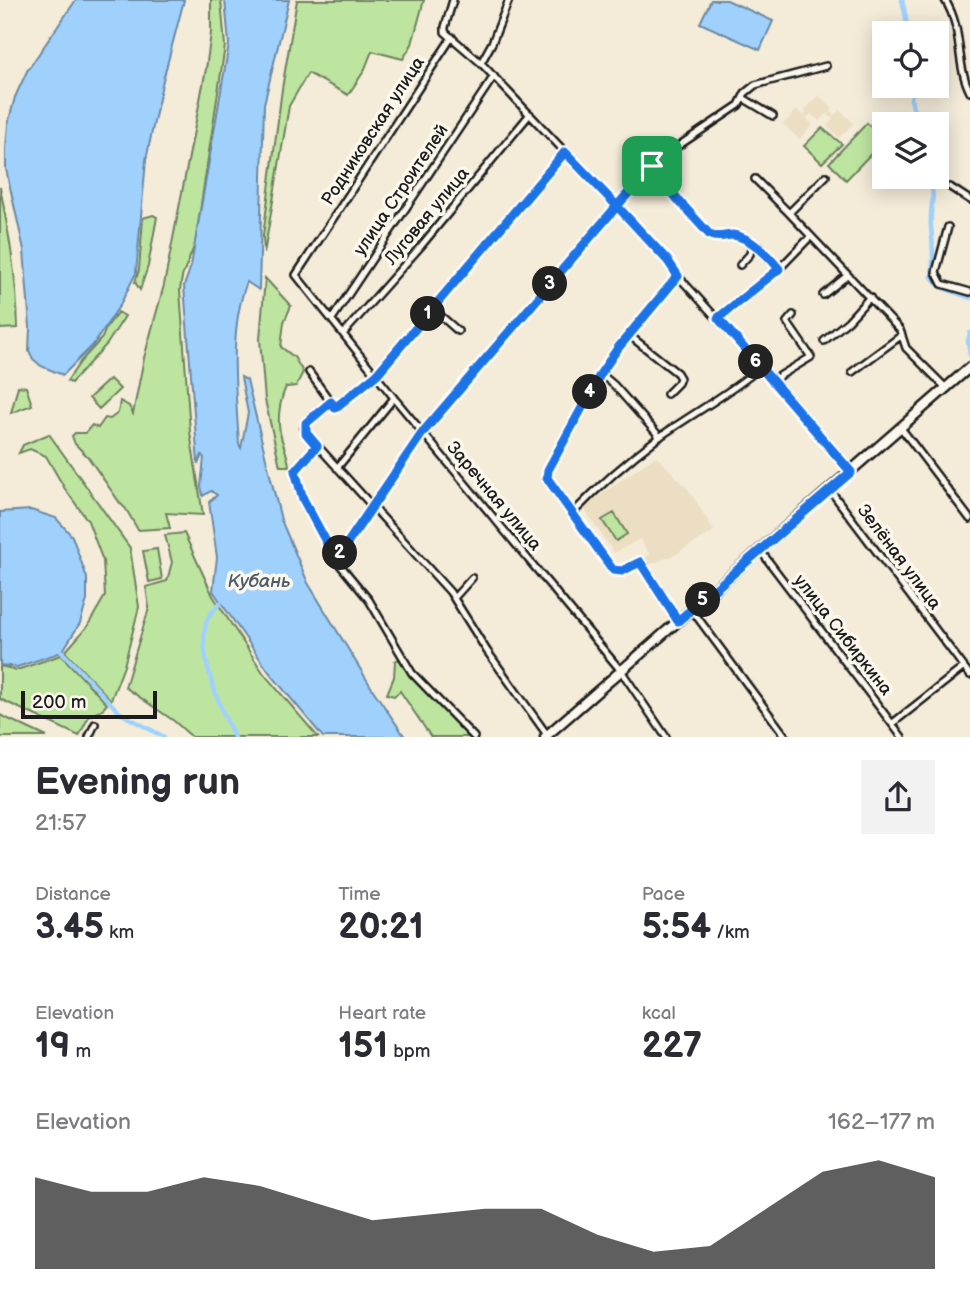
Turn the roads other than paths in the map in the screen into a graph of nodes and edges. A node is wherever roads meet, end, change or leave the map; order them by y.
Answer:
1 (453, 0) edge
2 (509, 0) edge
3 (946, 0) edge
4 (452, 37) junction
5 (481, 63) junction
6 (826, 66) dead end
7 (494, 76) junction
8 (968, 82) edge
9 (970, 92) edge
10 (743, 98) junction
11 (530, 114) junction
12 (773, 116) dead end
13 (565, 152) junction
14 (652, 166) junction
15 (826, 176) dead end
16 (755, 179) dead end
17 (950, 187) dead end
18 (970, 200) edge
19 (617, 206) junction
20 (789, 213) junction
21 (948, 227) dead end
22 (811, 236) junction
23 (752, 244) junction
24 (740, 265) dead end
25 (779, 269) junction
26 (296, 275) joint
27 (848, 275) junction
28 (678, 276) junction
29 (970, 292) edge
30 (823, 295) dead end
31 (870, 297) junction
32 (433, 309) junction
33 (793, 315) dead end
34 (332, 318) junction
35 (718, 318) junction
36 (458, 331) dead end
37 (343, 334) junction
38 (629, 335) junction
39 (902, 335) junction
40 (824, 341) dead end
41 (761, 367) junction
42 (970, 368) edge
43 (309, 372) dead end
44 (852, 372) dead end
45 (601, 373) junction
46 (377, 374) junction
47 (773, 380) junction
48 (946, 388) junction
49 (667, 394) dead end
50 (394, 398) junction
51 (331, 402) junction
52 (901, 428) junction
53 (423, 432) junction
54 (660, 437) junction
55 (317, 446) junction
56 (338, 468) junction
57 (851, 472) junction
58 (830, 490) junction
59 (372, 505) junction
60 (572, 514) junction
61 (970, 519) edge
62 (760, 551) junction
63 (336, 560) junction
64 (472, 578) dead end
65 (454, 598) junction
66 (692, 610) junction
67 (678, 621) junction
68 (964, 667) junction
69 (622, 672) junction
70 (970, 675) edge
71 (893, 723) junction
72 (96, 724) dead end
73 (897, 731) junction
74 (547, 736) edge
75 (89, 737) edge
76 (474, 737) edge
77 (666, 737) edge
78 (786, 737) edge
79 (890, 737) edge
80 (902, 737) edge

1 - 4 street
2 - 5 street
3 - 8 street
4 - 5 street
4 - 26 street, Родниковская улица
5 - 7 street
6 - 10 street
7 - 11 street
7 - 34 street, улица Строителей
8 - 9 street
10 - 12 street
10 - 14 street
11 - 13 street
11 - 37 street, Луговая улица
13 - 19 street
13 - 32 street
14 - 19 street
14 - 23 street
15 - 20 street
16 - 20 street
17 - 18 street
19 - 28 street
19 - 53 street
20 - 22 street
21 - 29 street
22 - 25 street
22 - 27 street
23 - 24 street
23 - 25 street
25 - 35 street
26 - 34 street, Заречная улица
27 - 30 street
27 - 31 street
28 - 35 street
28 - 38 street
31 - 39 street
31 - 40 street
32 - 36 street
32 - 46 street
33 - 47 street
34 - 37 street, Заречная улица
35 - 41 street
37 - 46 street, Заречная улица
38 - 45 street
38 - 49 street
39 - 44 street
39 - 48 street
41 - 47 street
41 - 54 street
42 - 48 main road
43 - 51 street
45 - 54 street
45 - 60 street
46 - 50 street, Заречная улица
46 - 51 street
47 - 57 street
48 - 52 main road
50 - 53 street, Заречная улица
50 - 56 street
51 - 55 street
52 - 57 main road
52 - 61 street
53 - 59 street
53 - 69 street, Заречная улица
54 - 60 street
55 - 56 street
55 - 63 street
56 - 59 street
57 - 58 main road
58 - 62 main road
58 - 68 street, Зелёная улица
59 - 63 street
59 - 65 street
60 - 67 street
62 - 66 main road
62 - 71 street, улица Сибиркина
63 - 76 street
64 - 65 street
65 - 74 street
66 - 67 main road
66 - 78 street
67 - 69 main road
68 - 70 street, Зелёная улица
68 - 71 street
69 - 74 main road
69 - 77 street, Заречная улица
71 - 73 street, улица Сибиркина
72 - 75 street
73 - 79 street
73 - 80 street, улица Сибиркина

